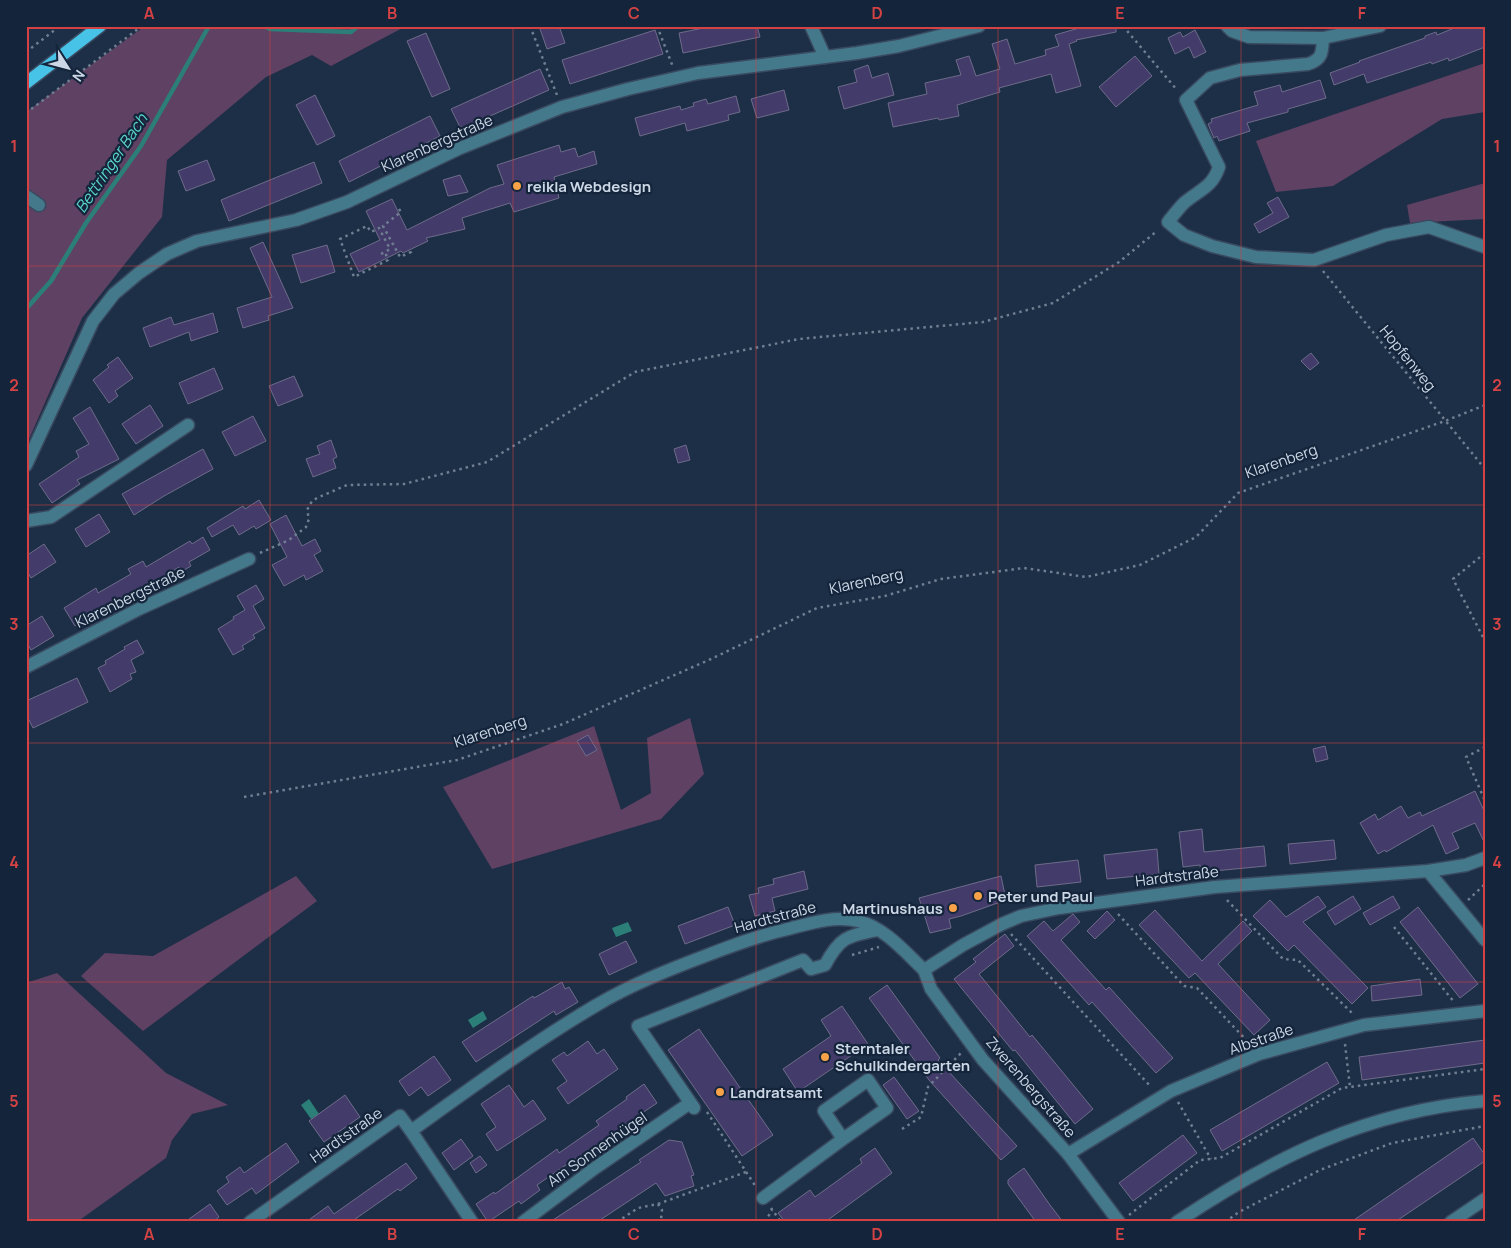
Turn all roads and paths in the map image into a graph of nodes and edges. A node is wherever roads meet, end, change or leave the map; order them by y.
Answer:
1 (60, 26) edge
2 (100, 26) edge
3 (142, 26) edge
4 (530, 26) edge
5 (657, 26) edge
6 (812, 26) edge
7 (979, 26) edge
8 (1123, 26) edge
9 (1228, 26) edge
10 (1380, 26) edge
11 (1324, 38) junction
12 (26, 52) edge
13 (825, 56) junction
14 (677, 78) junction
15 (26, 83) edge
16 (1186, 100) junction
17 (562, 107) junction
18 (26, 112) edge
19 (26, 196) edge
20 (39, 205) dead end
21 (399, 209) dead end
22 (1168, 222) junction
23 (1485, 246) edge
24 (410, 250) dead end
25 (385, 252) junction
26 (381, 254) dead end
27 (1314, 260) junction
28 (1485, 405) edge
29 (1445, 421) junction
30 (188, 424) dead end
31 (26, 465) edge
32 (1485, 469) edge
33 (26, 522) edge
34 (1485, 552) edge
35 (249, 559) joint
36 (1485, 641) edge
37 (26, 667) edge
38 (1485, 747) edge
39 (244, 797) dead end
40 (1485, 801) edge
41 (1485, 858) edge
42 (1428, 871) junction
43 (1485, 884) edge
44 (1214, 887) junction
45 (1468, 900) dead end
46 (1107, 902) junction
47 (1002, 924) junction
48 (1394, 927) dead end
49 (877, 930) junction
50 (1485, 940) edge
51 (895, 942) junction
52 (852, 955) dead end
53 (924, 970) junction
54 (1485, 1011) edge
55 (1463, 1012) junction
56 (1364, 1025) junction
57 (1344, 1031) junction
58 (971, 1043) junction
59 (1259, 1054) junction
60 (1485, 1069) edge
61 (1350, 1087) junction
62 (1171, 1091) junction
63 (1160, 1097) junction
64 (1485, 1102) edge
65 (692, 1106) junction
66 (1485, 1126) edge
67 (902, 1129) dead end
68 (411, 1131) junction
69 (843, 1139) junction
70 (1068, 1154) junction
71 (1211, 1159) junction
72 (746, 1172) junction
73 (764, 1198) junction
74 (1485, 1199) edge
75 (658, 1204) junction
76 (772, 1210) junction
77 (1123, 1219) edge
78 (250, 1222) edge
79 (472, 1222) edge
80 (523, 1222) edge
81 (617, 1222) edge
82 (657, 1222) edge
83 (765, 1222) edge
84 (781, 1222) edge
85 (1177, 1222) edge
86 (1225, 1222) edge
87 (1452, 1222) edge

1 - 12 path
2 - 15 main road
3 - 18 path
4 - 17 path
5 - 14 path
6 - 13 street
7 - 13 street, Klarenbergstraße
8 - 16 path
9 - 11 street
10 - 11 street
11 - 16 street
13 - 14 street, Klarenbergstraße
14 - 17 street, Klarenbergstraße
16 - 22 street
17 - 31 street, Klarenbergstraße
19 - 20 street
21 - 24 path
22 - 27 street
22 - 35 path
23 - 27 street
25 - 25 path
25 - 26 path
27 - 29 path, Hopfenweg
28 - 29 path, Klarenberg
29 - 32 path, Hopfenweg
29 - 39 path, Klarenberg
30 - 33 street
34 - 36 path
35 - 37 street, Klarenbergstraße
38 - 40 path
41 - 42 street, Hardtstraße
42 - 44 street, Hardtstraße
42 - 50 street
43 - 45 path
44 - 46 street, Hardtstraße
44 - 56 path
46 - 47 street, Hardtstraße
46 - 59 path
47 - 53 street, Hardtstraße
47 - 63 path
48 - 55 path
49 - 51 street, Hardtstraße
49 - 65 street
49 - 68 street, Hardtstraße
51 - 52 path
51 - 53 street, Hardtstraße
53 - 58 street, Zwerenbergstraße
54 - 55 street, Albstraße
55 - 56 street, Albstraße
56 - 57 street, Albstraße
57 - 59 street, Albstraße
57 - 61 path
58 - 67 path
58 - 70 street, Zwerenbergstraße
59 - 62 street, Albstraße
60 - 61 path
61 - 71 path
62 - 63 street, Albstraße
62 - 71 path
63 - 70 street, Albstraße
64 - 85 street
65 - 72 path
65 - 80 street, Am Sonnenhügel
66 - 86 path
68 - 78 street, Hardtstraße
68 - 79 street
69 - 69 street
69 - 73 street
70 - 77 street, Zwerenbergstraße
71 - 77 path
72 - 73 path
72 - 75 path
73 - 76 path
74 - 87 street
75 - 81 path
75 - 82 path
76 - 83 path
76 - 84 path

